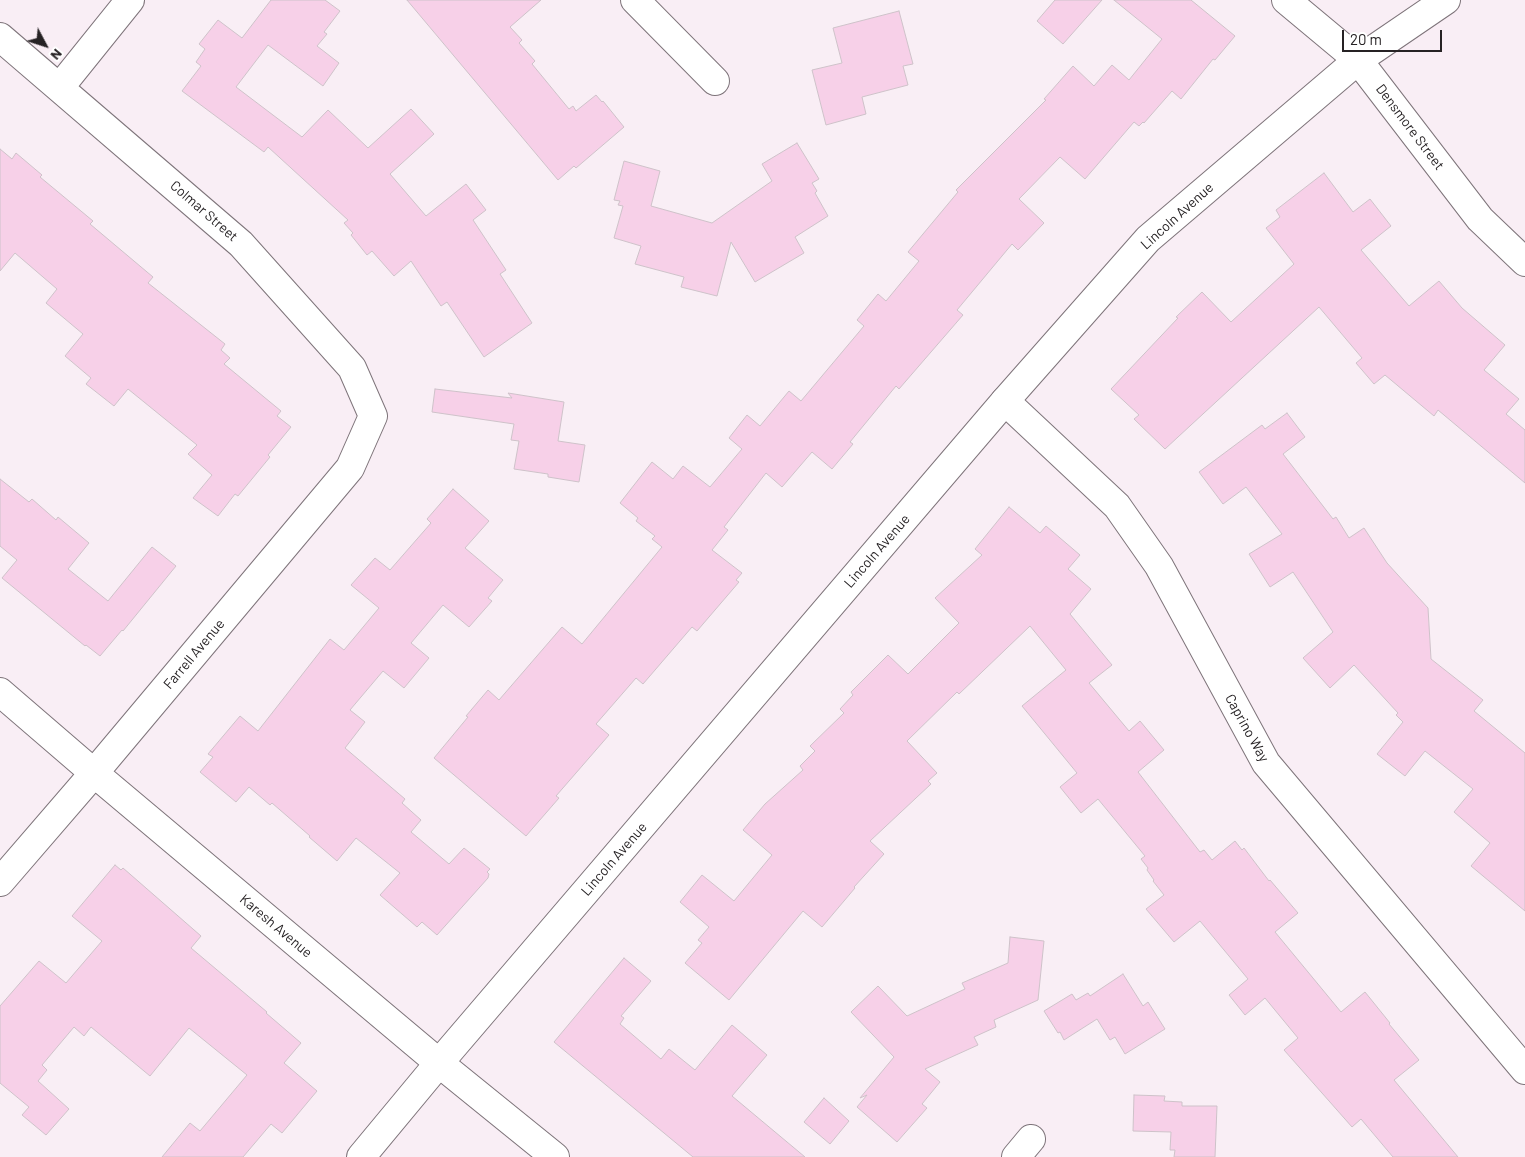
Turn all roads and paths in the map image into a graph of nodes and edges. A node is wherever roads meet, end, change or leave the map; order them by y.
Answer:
1 (130, 0) edge
2 (635, 0) edge
3 (1286, 0) edge
4 (1446, 0) edge
5 (0, 36) edge
6 (1358, 60) junction
7 (715, 81) dead end
8 (60, 87) junction
9 (1525, 262) edge
10 (1005, 401) junction
11 (373, 416) joint
12 (0, 692) edge
13 (94, 773) junction
14 (0, 882) edge
15 (439, 1063) junction
16 (1525, 1070) edge
17 (361, 1157) edge
18 (555, 1157) edge

1 - 8 street
2 - 7 street
3 - 6 street, Densmore Street
4 - 6 street, Lincoln Avenue
5 - 8 street, Colmar Street
6 - 9 street, Densmore Street
6 - 10 street, Lincoln Avenue
8 - 11 street, Colmar Street
10 - 15 street, Lincoln Avenue
10 - 16 street, Caprino Way
11 - 13 street, Farrell Avenue
12 - 13 street, Karesh Avenue
13 - 14 street, Farrell Avenue
13 - 15 street, Karesh Avenue
15 - 17 street, Lincoln Avenue
15 - 18 street, Karesh Avenue

